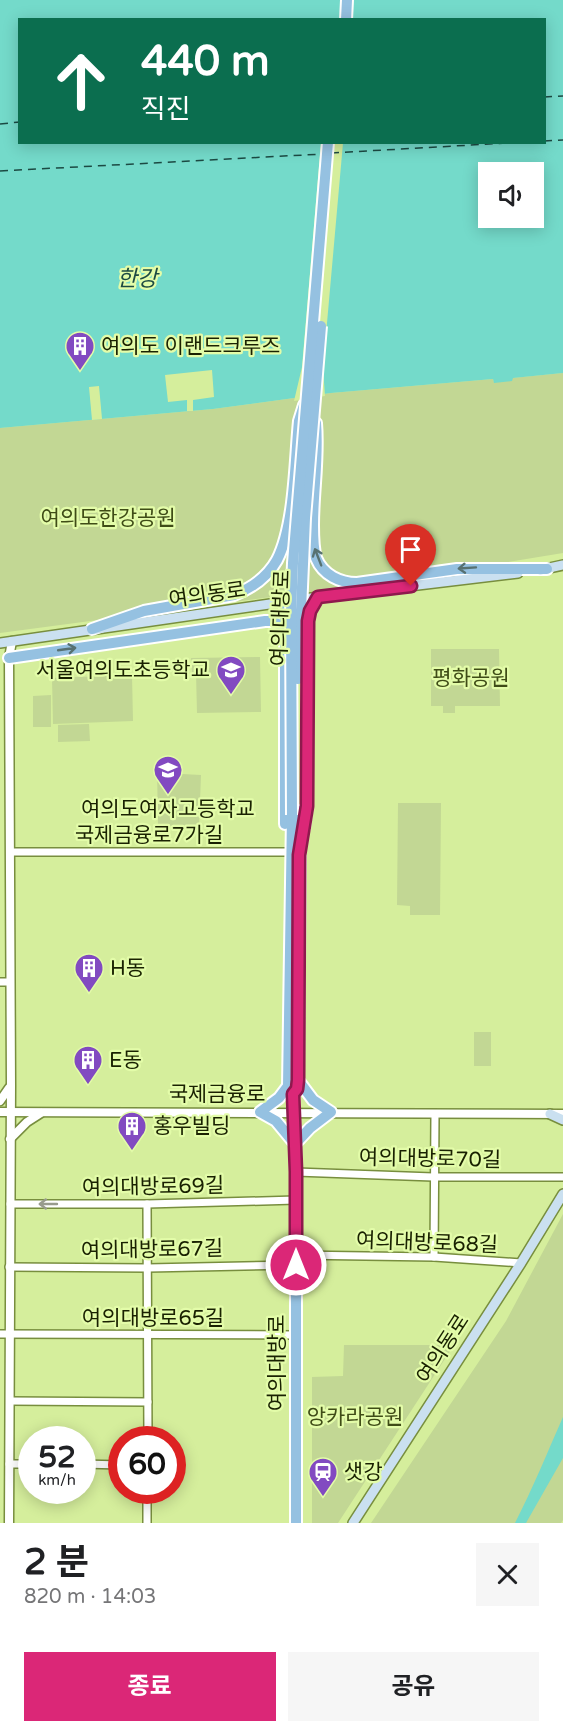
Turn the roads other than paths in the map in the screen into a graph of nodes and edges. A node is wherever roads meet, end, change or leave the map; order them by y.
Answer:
1 (340, 0) edge
2 (347, 0) edge
3 (339, 18) edge
4 (346, 18) edge
5 (328, 144) edge
6 (335, 144) edge
7 (310, 403) junction
8 (563, 566) edge
9 (547, 568) junction
10 (318, 597) junction
11 (300, 600) junction
12 (285, 602) junction
13 (308, 621) junction
14 (285, 628) junction
15 (92, 629) junction
16 (12, 641) junction
17 (0, 643) edge
18 (5, 660) edge
19 (295, 813) junction
20 (10, 852) junction
21 (288, 852) junction
22 (299, 855) junction
23 (292, 865) junction
24 (0, 981) edge
25 (10, 982) junction
26 (11, 1085) junction
27 (293, 1086) junction
28 (0, 1101) edge
29 (563, 1106) edge
30 (260, 1112) junction
31 (294, 1112) junction
32 (331, 1112) junction
33 (0, 1113) edge
34 (10, 1113) junction
35 (41, 1113) junction
36 (435, 1114) junction
37 (550, 1114) junction
38 (563, 1114) edge
39 (563, 1120) edge
40 (10, 1139) junction
41 (295, 1144) junction
42 (296, 1172) junction
43 (433, 1177) junction
44 (563, 1177) edge
45 (563, 1194) edge
46 (296, 1200) junction
47 (10, 1204) junction
48 (147, 1204) junction
49 (434, 1257) junction
50 (296, 1260) junction
51 (521, 1263) junction
52 (9, 1267) junction
53 (148, 1268) junction
54 (5, 1334) edge
55 (148, 1335) junction
56 (296, 1335) junction
57 (148, 1402) junction
58 (10, 1404) junction
59 (0, 1407) edge
60 (148, 1426) edge
61 (9, 1464) junction
62 (18, 1464) edge
63 (4, 1476) edge
64 (147, 1504) edge
65 (296, 1522) edge
66 (9, 1523) edge
67 (147, 1523) edge
68 (353, 1523) edge

1 - 3 main road
2 - 4 main road
5 - 7 main road, bridge
6 - 7 main road, 여의대방로, bridge
9 -> 7 main road, bridge
7 - 15 main road, bridge
7 - 19 main road, 여의대방로, bridge
8 - 9 main road, 여의동로
9 - 10 main road, 여의동로
10 - 11 main road, 여의동로
10 - 13 main road
11 - 12 main road, 여의동로
11 - 13 main road
12 - 14 main road
12 - 15 main road, 여의동로
13 - 22 main road
18 -> 14 main road
14 - 21 main road
15 - 16 main road, 여의동로
16 - 17 main road, 여의동로
16 - 18 street
18 - 20 street
19 - 22 main road, 여의대방로
19 - 23 main road, 여의대방로
20 - 21 street, 국제금융로7가길
20 - 25 street
21 - 23 main road
22 - 27 main road, 여의대방로
23 - 27 main road, 여의대방로
24 - 25 street
25 - 26 street
26 - 28 street
26 - 34 street
27 - 30 main road
27 - 31 main road, 여의대방로
27 - 32 main road
29 - 37 street
30 - 31 street, 국제금융로
30 - 35 street, 국제금융로
30 - 41 main road
31 - 32 street, 국제금융로
31 - 41 main road, 여의대방로
32 - 36 street, 국제금융로
32 - 41 main road
33 - 34 street, 국제금융로
34 - 35 street, 국제금융로
34 - 40 street
35 - 40 street
36 - 37 street, 국제금융로
36 - 43 street
37 - 38 street, 국제금융로
37 - 39 main road
40 - 47 street
41 - 42 main road, 여의대방로
42 - 43 street, 여의대방로70길
42 - 46 main road, 여의대방로
43 - 44 street, 여의대방로70길
43 - 49 street
45 - 51 main road, 여의동로
46 - 48 street, 여의대방로69길
46 - 50 main road, 여의대방로
48 -> 47 street, 여의대방로69길
47 - 52 street
48 - 53 street
49 - 50 street, 여의대방로68길
49 - 51 street, 여의대방로68길
50 - 53 street, 여의대방로67길
50 - 56 main road, 여의대방로
51 - 68 main road, 여의동로
52 - 53 street, 여의대방로67길
52 - 54 street
53 - 55 street
54 - 55 street, 여의대방로65길
54 - 58 street
55 - 56 street, 여의대방로65길
55 - 57 street
56 - 65 main road, 여의대방로
57 - 58 street
57 - 60 street
58 - 59 street
58 - 61 street
61 - 62 street
61 - 63 street
63 - 66 street
64 - 67 street

